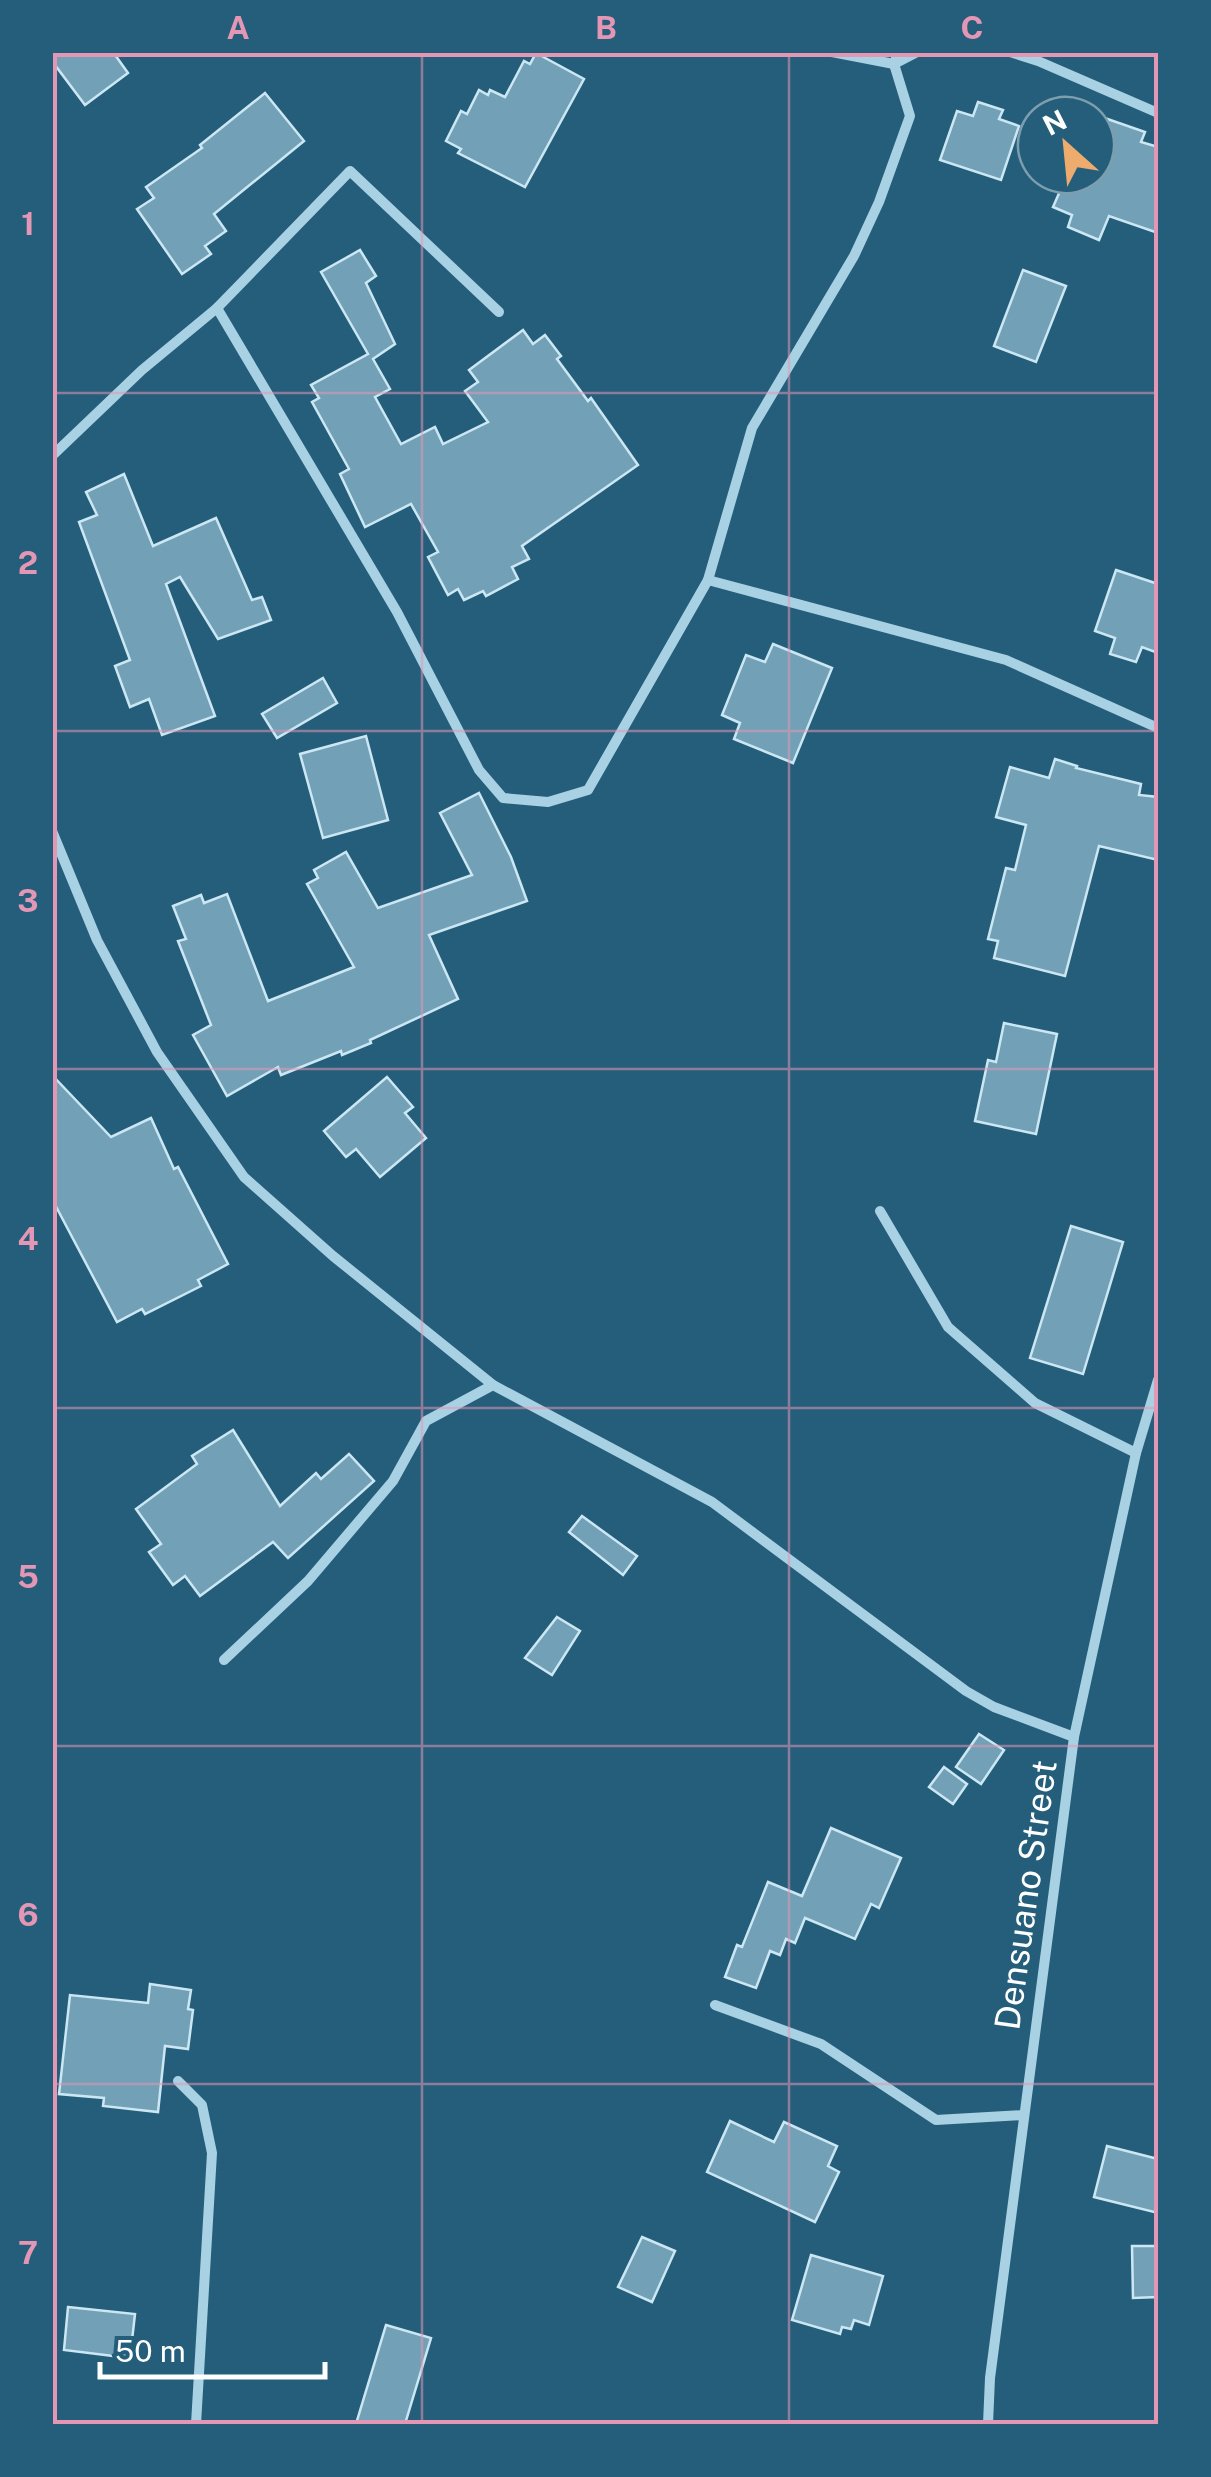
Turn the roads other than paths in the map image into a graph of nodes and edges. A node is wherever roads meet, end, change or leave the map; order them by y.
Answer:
1 (832, 52) edge
2 (898, 52) edge
3 (918, 52) edge
4 (1010, 52) edge
5 (894, 64) junction
6 (1158, 114) edge
7 (218, 308) junction
8 (499, 312) dead end
9 (52, 456) edge
10 (708, 580) junction
11 (1158, 728) edge
12 (52, 831) edge
13 (880, 1211) dead end
14 (1158, 1380) edge
15 (494, 1385) junction
16 (1136, 1453) junction
17 (224, 1660) dead end
18 (1074, 1738) junction
19 (714, 2006) dead end
20 (178, 2081) dead end
21 (1024, 2114) junction
22 (196, 2424) edge
23 (988, 2424) edge

1 - 5 street
2 - 5 street
3 - 5 street
4 - 6 street
5 - 10 street
7 - 8 street
7 - 9 street
7 - 10 street
10 - 11 street
12 - 15 street
13 - 16 street
14 - 16 street, Densuano Street
15 - 17 street
15 - 18 street
16 - 18 street, Densuano Street
18 - 21 street, Densuano Street
19 - 21 street
20 - 22 street
21 - 23 street, Densuano Street

